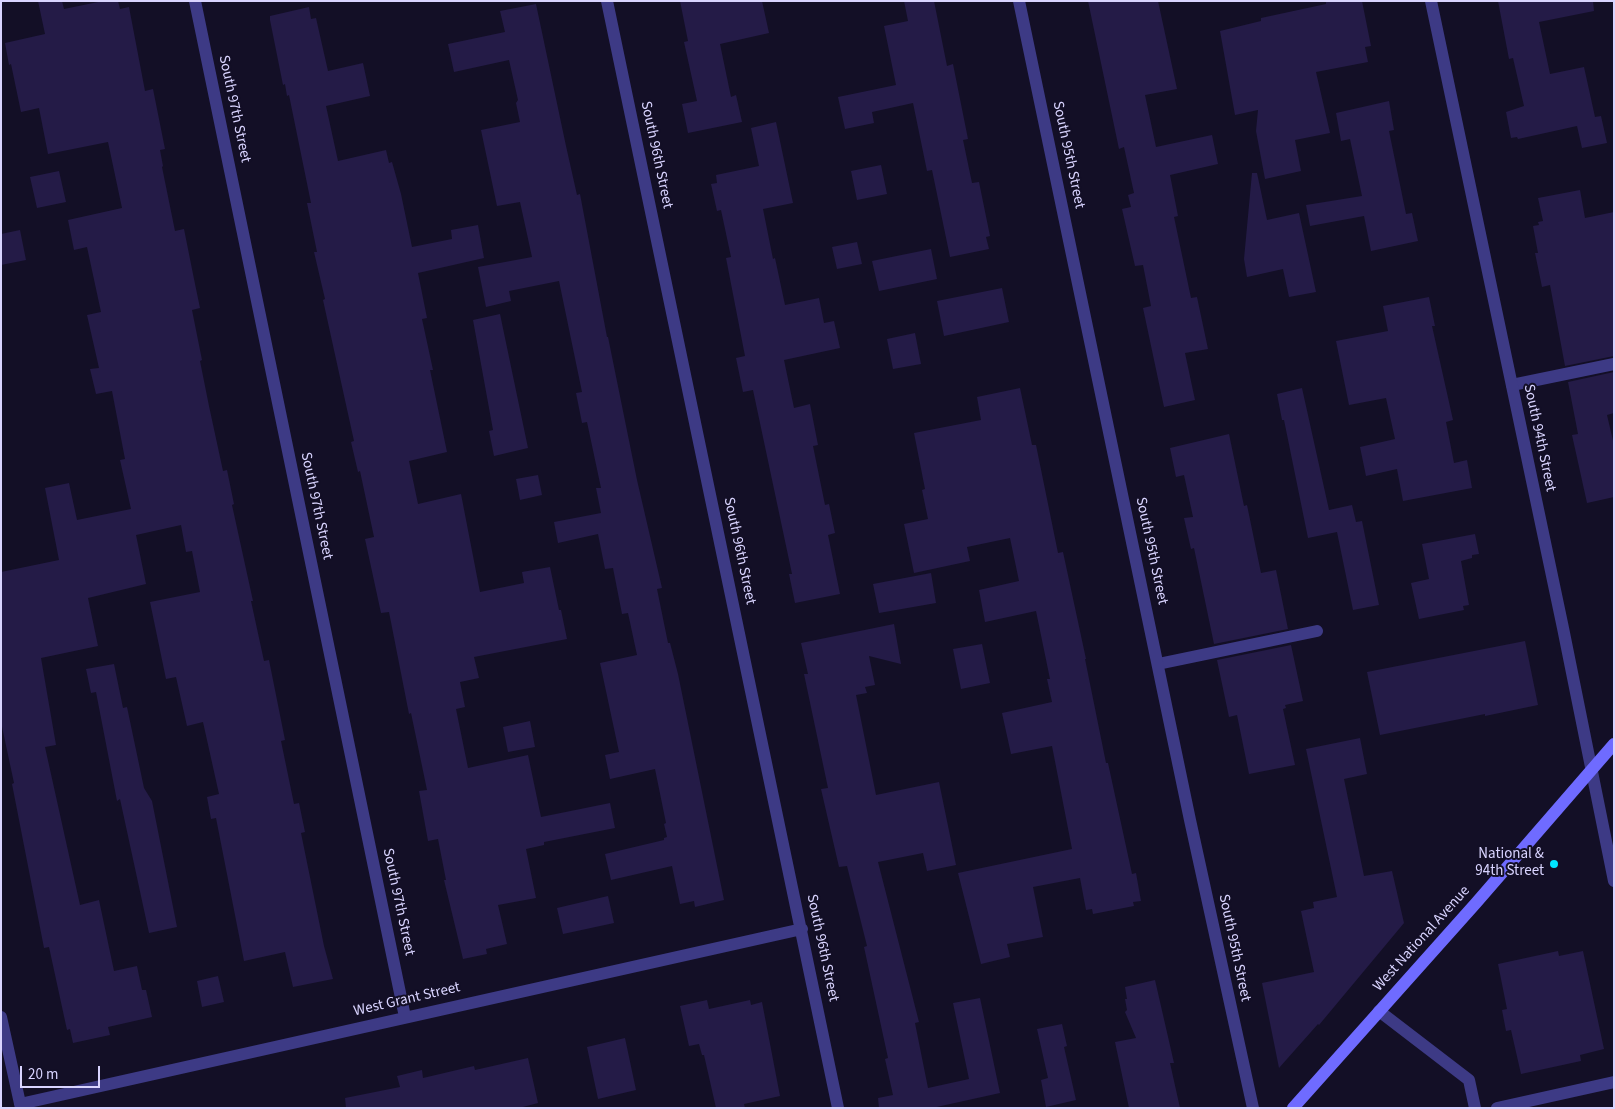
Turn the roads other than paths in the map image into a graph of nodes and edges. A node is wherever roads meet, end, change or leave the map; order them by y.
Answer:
1 (195, 1) edge
2 (607, 1) edge
3 (1019, 1) edge
4 (1431, 1) edge
5 (1614, 364) edge
6 (1512, 385) junction
7 (1317, 631) dead end
8 (1158, 664) junction
9 (1614, 744) edge
10 (1592, 770) junction
11 (1614, 882) edge
12 (802, 929) junction
13 (1379, 1011) junction
14 (1, 1017) edge
15 (405, 1017) junction
16 (1614, 1082) edge
17 (20, 1106) edge
18 (838, 1108) edge
19 (1253, 1108) edge
20 (1293, 1108) edge
21 (1475, 1108) edge
22 (1497, 1108) edge

1 - 15 street, South 97th Street
2 - 12 street, South 96th Street
3 - 8 street, South 95th Street
4 - 6 street, South 94th Street
5 - 6 street
6 - 10 street, South 94th Street
7 - 8 street
8 - 19 street, South 95th Street
9 - 10 main road, West National Avenue
10 - 11 street, South 94th Street
10 - 13 main road, West National Avenue
12 - 15 street, West Grant Street
12 - 18 street, South 96th Street
13 - 20 main road, West National Avenue
13 - 21 street
14 - 17 street
15 - 17 street, West Grant Street
16 - 22 street

